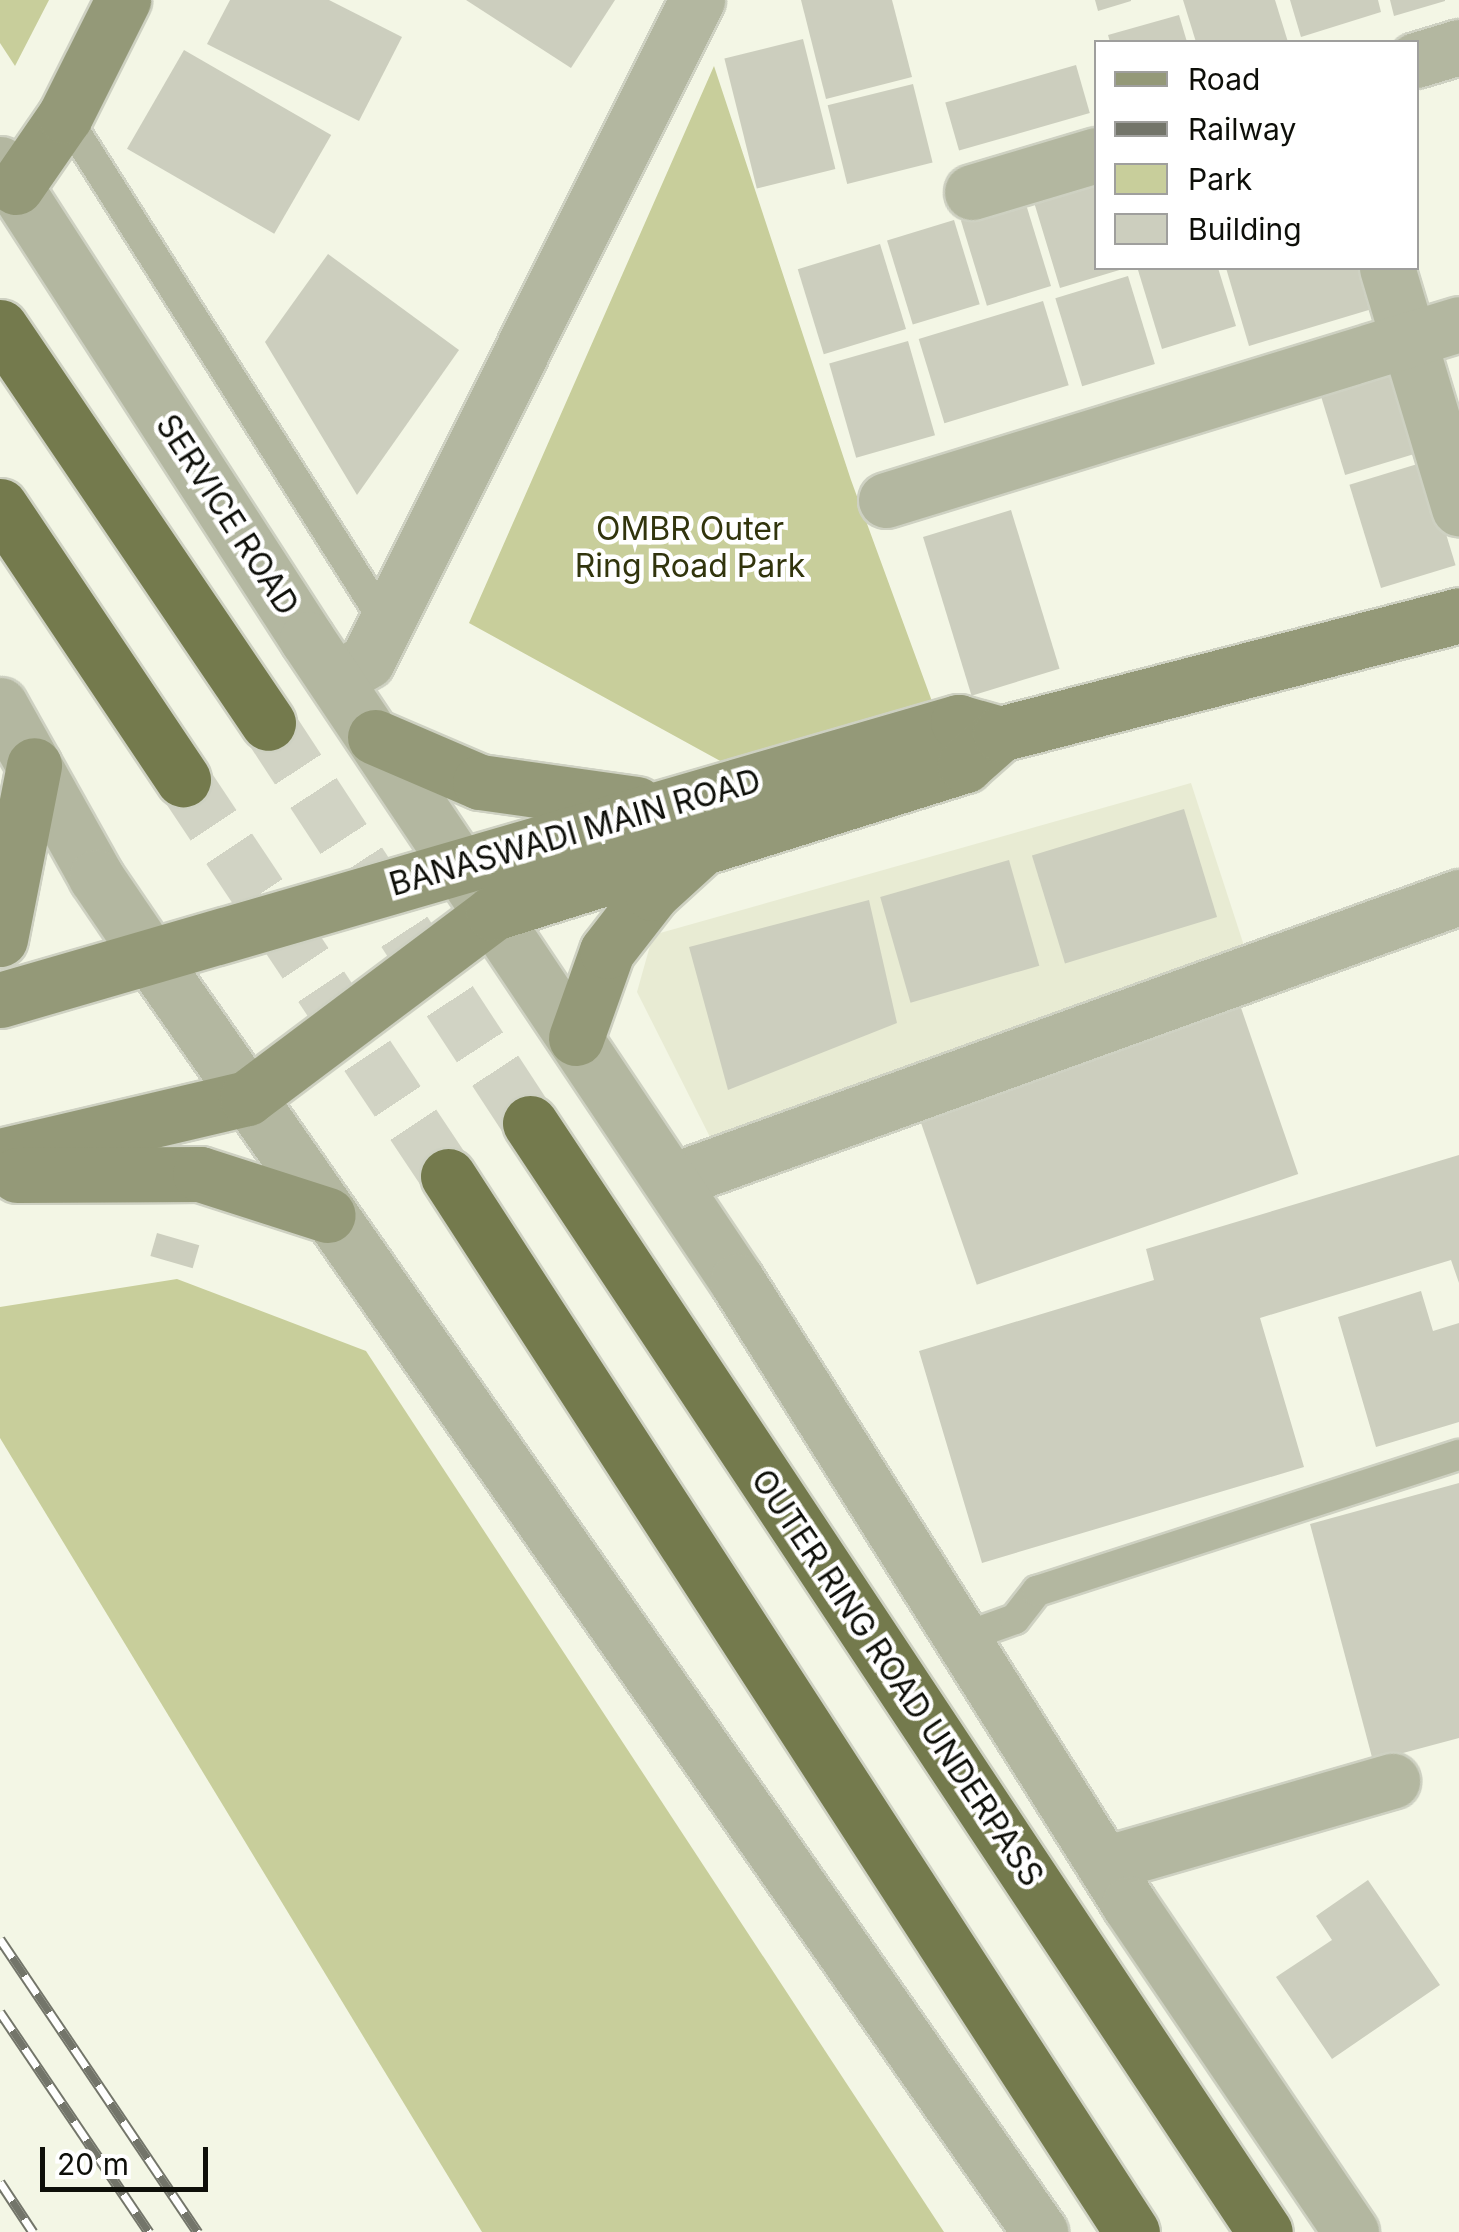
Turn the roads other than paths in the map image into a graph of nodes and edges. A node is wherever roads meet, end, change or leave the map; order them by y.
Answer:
1 (122, 0) edge
2 (696, 0) edge
3 (1459, 48) edge
4 (1419, 59) edge
5 (65, 116) junction
6 (1094, 156) edge
7 (8, 175) edge
8 (972, 192) dead end
9 (1387, 270) edge
10 (1459, 324) edge
11 (0, 327) edge
12 (1405, 341) junction
13 (886, 500) dead end
14 (0, 506) edge
15 (1459, 508) edge
16 (1459, 615) edge
17 (387, 624) junction
18 (336, 680) junction
19 (0, 706) edge
20 (268, 723) tunnel mouth
21 (375, 737) junction
22 (34, 766) junction
23 (183, 779) tunnel mouth
24 (690, 823) junction
25 (458, 863) junction
26 (1459, 897) edge
27 (494, 913) junction
28 (0, 938) edge
29 (151, 958) junction
30 (0, 1000) edge
31 (576, 1038) junction
32 (247, 1098) junction
33 (530, 1123) tunnel mouth
34 (0, 1156) edge
35 (0, 1176) edge
36 (448, 1176) tunnel mouth
37 (672, 1182) junction
38 (328, 1214) junction
39 (1459, 1455) edge
40 (962, 1638) junction
41 (1392, 1781) dead end
42 (1104, 1864) junction
43 (1040, 2232) edge
44 (1132, 2232) edge
45 (1265, 2232) edge
46 (1351, 2232) edge

1 - 5 main road
2 - 17 street
3 - 4 street
5 - 7 main road
5 - 17 lane
6 - 8 street
7 - 18 street, SERVICE ROAD
9 - 12 street
10 - 12 street
11 - 20 highway
12 - 13 street
12 - 15 street
14 - 23 highway
16 - 24 main road, BANASWADI MAIN ROAD
17 - 18 street
18 - 21 street, SERVICE ROAD
19 - 22 street
21 - 24 main road
21 - 25 street, SERVICE ROAD
22 - 28 main road
22 - 29 street
24 - 25 main road, BANASWADI MAIN ROAD
24 - 27 main road, BANASWADI MAIN ROAD
24 - 31 main road
25 - 27 street, SERVICE ROAD
25 - 29 main road, BANASWADI MAIN ROAD
26 - 37 street
27 - 31 street, SERVICE ROAD
27 - 32 main road, BANASWADI MAIN ROAD
29 - 30 main road, BANASWADI MAIN ROAD
29 - 32 street
31 - 37 street, SERVICE ROAD
32 - 34 main road
32 - 38 street
33 - 45 highway, OUTER RING ROAD UNDERPASS
35 - 38 main road
36 - 44 highway
37 - 40 street, SERVICE ROAD
38 - 43 street
39 - 40 lane
40 - 42 street, SERVICE ROAD
41 - 42 street
42 - 46 street, SERVICE ROAD

